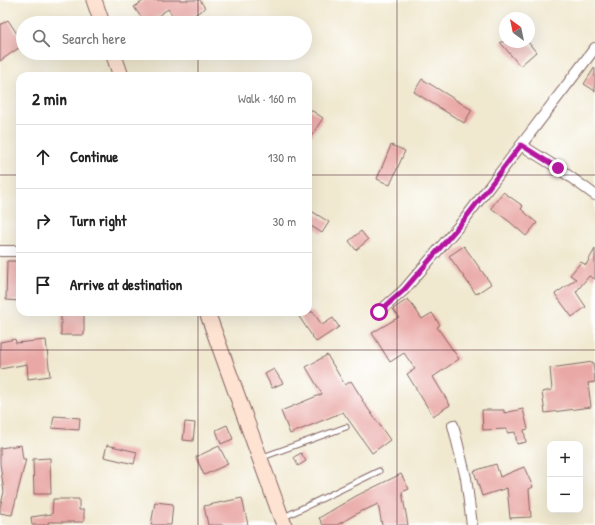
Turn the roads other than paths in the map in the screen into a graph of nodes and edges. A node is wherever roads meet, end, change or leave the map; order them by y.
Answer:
1 (94, 0) edge
2 (100, 16) edge
3 (595, 48) edge
4 (115, 60) edge
5 (120, 72) edge
6 (521, 145) junction
7 (595, 195) edge
8 (0, 251) edge
9 (16, 251) edge
10 (379, 312) dead end
11 (207, 316) edge
12 (453, 425) dead end
13 (346, 427) dead end
14 (259, 458) junction
15 (379, 471) dead end
16 (283, 522) edge
17 (472, 525) edge

1 - 2 main road
3 - 6 street
4 - 5 main road
6 - 7 street
6 - 10 street
8 - 9 street
11 - 14 main road
12 - 17 street
13 - 14 lane
14 - 16 main road
15 - 16 lane

